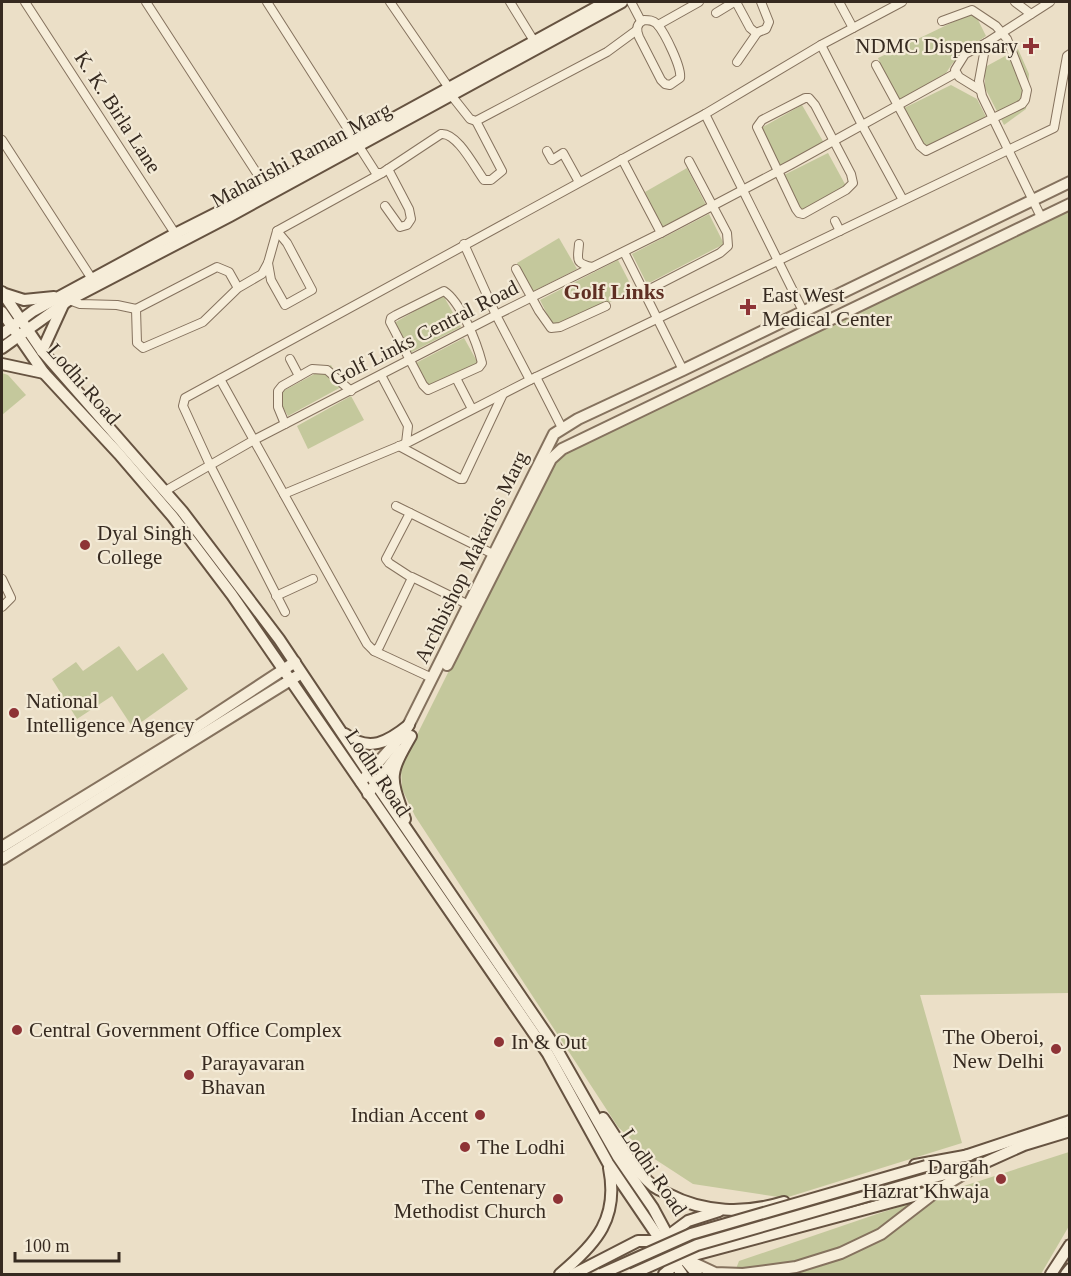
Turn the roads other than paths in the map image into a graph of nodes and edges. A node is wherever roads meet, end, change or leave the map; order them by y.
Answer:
1 (25, 2) edge
2 (146, 2) edge
3 (267, 2) edge
4 (390, 2) edge
5 (510, 2) edge
6 (606, 2) edge
7 (622, 2) edge
8 (631, 2) edge
9 (699, 2) edge
10 (735, 2) edge
11 (761, 2) edge
12 (838, 2) edge
13 (902, 2) edge
14 (1015, 2) edge
15 (1050, 2) edge
16 (716, 14) dead end
17 (1031, 14) junction
18 (641, 21) junction
19 (942, 21) dead end
20 (658, 25) junction
21 (853, 28) junction
22 (637, 30) junction
23 (1002, 32) junction
24 (757, 33) junction
25 (534, 41) junction
26 (986, 43) junction
27 (821, 45) junction
28 (1070, 54) edge
29 (963, 57) junction
30 (737, 62) dead end
31 (981, 63) junction
32 (876, 65) dead end
33 (956, 73) junction
34 (980, 90) junction
35 (450, 92) junction
36 (899, 106) junction
37 (705, 114) junction
38 (994, 118) junction
39 (476, 121) junction
40 (862, 125) junction
41 (2, 140) edge
42 (834, 141) junction
43 (357, 143) junction
44 (1010, 150) junction
45 (547, 151) dead end
46 (622, 159) junction
47 (689, 161) dead end
48 (385, 171) junction
49 (777, 172) junction
50 (579, 182) junction
51 (1070, 182) edge
52 (742, 190) junction
53 (268, 191) junction
54 (903, 200) junction
55 (1033, 200) junction
56 (1070, 204) edge
57 (714, 205) junction
58 (385, 206) dead end
59 (1041, 217) junction
60 (835, 220) dead end
61 (277, 231) junction
62 (840, 231) junction
63 (661, 233) junction
64 (177, 238) junction
65 (464, 244) junction
66 (579, 244) dead end
67 (624, 252) junction
68 (778, 260) junction
69 (268, 263) junction
70 (592, 267) junction
71 (516, 269) dead end
72 (92, 279) junction
73 (238, 288) junction
74 (2, 292) edge
75 (644, 292) junction
76 (531, 298) junction
77 (64, 301) junction
78 (606, 306) dead end
79 (136, 309) junction
80 (803, 311) junction
81 (2, 312) edge
82 (496, 315) junction
83 (657, 318) junction
84 (16, 323) junction
85 (470, 329) junction
86 (23, 333) junction
87 (2, 334) edge
88 (2, 348) edge
89 (42, 351) junction
90 (290, 358) dead end
91 (410, 360) junction
92 (2, 364) edge
93 (683, 370) junction
94 (44, 373) junction
95 (381, 375) junction
96 (299, 376) junction
97 (456, 378) junction
98 (533, 378) junction
99 (220, 379) junction
100 (351, 391) junction
101 (503, 394) junction
102 (472, 410) junction
103 (285, 424) junction
104 (562, 428) junction
105 (254, 440) junction
106 (403, 444) junction
107 (210, 465) junction
108 (165, 491) junction
109 (284, 494) junction
110 (396, 506) dead end
111 (410, 513) junction
112 (497, 556) junction
113 (412, 577) junction
114 (2, 579) edge
115 (313, 579) dead end
116 (276, 596) junction
117 (469, 605) junction
118 (2, 607) edge
119 (285, 612) dead end
120 (374, 651) junction
121 (295, 662) junction
122 (284, 669) junction
123 (303, 673) junction
124 (432, 678) junction
125 (292, 680) junction
126 (340, 730) junction
127 (410, 730) junction
128 (369, 773) junction
129 (361, 782) junction
130 (376, 784) junction
131 (368, 794) junction
132 (410, 834) junction
133 (2, 847) edge
134 (2, 859) edge
135 (580, 1088) junction
136 (1070, 1121) edge
137 (1070, 1131) edge
138 (970, 1155) junction
139 (608, 1163) junction
140 (975, 1167) junction
141 (942, 1186) junction
142 (722, 1210) junction
143 (665, 1239) junction
144 (1070, 1245) edge
145 (601, 1261) junction
146 (679, 1261) junction
147 (1070, 1269) edge
148 (560, 1275) edge
149 (574, 1275) edge
150 (601, 1275) edge
151 (623, 1275) edge
152 (632, 1275) edge
153 (664, 1275) edge
154 (682, 1275) edge
155 (697, 1275) edge
156 (1051, 1275) edge
157 (1066, 1275) edge

1 - 64 street, K. K. Birla Lane
2 - 53 street
3 - 43 street
4 - 35 street
5 - 25 street
6 - 25 main road, Maharishi Raman Marg
7 - 35 main road, Maharishi Raman Marg
8 - 18 street
9 - 20 street
10 - 16 street
10 - 24 street
11 - 24 street
12 - 21 street
13 - 21 street
14 - 17 street
15 - 17 street
17 - 23 street
18 - 20 street
18 - 22 street
19 - 23 street
20 - 22 street
21 - 27 street
22 - 39 street
23 - 26 street
23 - 38 street
24 - 30 street
25 - 35 main road, Maharishi Raman Marg
26 - 29 street
26 - 31 street
27 - 37 street
27 - 40 street
28 - 44 street
29 - 31 street
29 - 33 street
31 - 34 street
32 - 36 street
33 - 34 street
33 - 36 street, Golf Links Central Road
34 - 38 street
35 - 39 street
35 - 43 main road, Maharishi Raman Marg
36 - 38 street
36 - 40 street, Golf Links Central Road
37 - 46 street
37 - 52 street
38 - 44 street
39 - 48 street
40 - 42 street, Golf Links Central Road
40 - 54 street
41 - 72 street
42 - 49 street, Golf Links Central Road
42 - 49 street
42 - 49 street
43 - 48 street
43 - 53 main road, Maharishi Raman Marg
44 - 54 street
44 - 55 street
45 - 50 street
46 - 50 street
46 - 63 street
47 - 57 street
48 - 58 street
48 - 61 street
49 - 52 street, Golf Links Central Road
50 - 65 street
51 - 55 main road, Archbishop Makarios Marg
52 - 57 street, Golf Links Central Road
52 - 68 street
53 - 64 main road, Maharishi Raman Marg
54 - 62 street
55 - 59 street
55 - 80 main road, Archbishop Makarios Marg
56 - 59 main road, Archbishop Makarios Marg
57 - 63 street, Golf Links Central Road
57 - 75 street
59 - 112 main road, Archbishop Makarios Marg
60 - 62 street
61 - 69 street
61 - 69 street
62 - 68 street
63 - 67 street, Golf Links Central Road
64 - 72 main road, Maharishi Raman Marg
64 - 77 main road, Maharishi Raman Marg
65 - 82 street
65 - 99 street
66 - 70 street
67 - 70 street, Golf Links Central Road
67 - 75 street
68 - 80 street
68 - 83 street
69 - 73 street
70 - 76 street, Golf Links Central Road
71 - 76 street
72 - 77 main road, Maharishi Raman Marg
73 - 79 street
73 - 79 street
74 - 77 main road
74 - 84 main road
75 - 83 street
76 - 78 street
76 - 82 street, Golf Links Central Road
77 - 79 street
77 - 84 main road, Maharishi Raman Marg
77 - 86 main road, Maharishi Raman Marg
77 - 89 main road
80 - 93 main road, Archbishop Makarios Marg
81 - 84 main road, Lodhi Road
82 - 85 street, Golf Links Central Road
82 - 98 street
83 - 93 street
83 - 98 street
84 - 86 main road, Lodhi Road
84 - 87 main road, Maharishi Raman Marg
85 - 91 street, Golf Links Central Road
85 - 91 street
85 - 97 street
86 - 88 main road, Maharishi Raman Marg
86 - 89 main road, Lodhi Road
86 - 94 main road, Lodhi Road
89 - 108 main road, Lodhi Road
90 - 96 street
91 - 95 street, Golf Links Central Road
91 - 97 street
92 - 94 main road
93 - 104 main road, Archbishop Makarios Marg
94 - 122 main road, Lodhi Road
95 - 100 street, Golf Links Central Road
95 - 106 street
96 - 100 street
96 - 103 street
97 - 102 street
98 - 101 street
98 - 104 street
99 - 105 street
99 - 107 street
100 - 103 street, Golf Links Central Road
101 - 102 street
101 - 106 street
102 - 106 street
103 - 105 street, Golf Links Central Road
104 - 112 main road, Archbishop Makarios Marg
105 - 107 street, Golf Links Central Road
105 - 109 street
106 - 109 street
107 - 108 street, Golf Links Central Road
107 - 116 street
108 - 121 main road, Lodhi Road
109 - 120 street
110 - 111 street
111 - 112 street
111 - 113 street
112 - 117 main road, Archbishop Makarios Marg
112 - 127 main road, Archbishop Makarios Marg
113 - 117 street
113 - 120 street
114 - 118 street
115 - 116 street
116 - 119 street
117 - 124 main road, Archbishop Makarios Marg
120 - 124 street
121 - 122 main road
121 - 123 main road, Lodhi Road
122 - 125 main road, Lodhi Road
122 - 133 main road
123 - 125 main road
123 - 126 main road, Lodhi Road
124 - 127 main road, Archbishop Makarios Marg
125 - 129 main road, Lodhi Road
125 - 134 main road
126 - 127 main road
126 - 128 main road, Lodhi Road
127 - 128 main road, Archbishop Makarios Marg
127 - 130 main road, Archbishop Makarios Marg
127 - 132 main road
128 - 129 main road, Archbishop Makarios Marg
128 - 130 main road, Lodhi Road
129 - 131 main road, Lodhi Road
130 - 131 main road, Archbishop Makarios Marg
130 - 132 main road, Lodhi Road
131 - 139 main road, Lodhi Road
132 - 135 main road, Lodhi Road
135 - 142 main road
135 - 143 main road, Lodhi Road
136 - 138 main road
137 - 140 main road
138 - 142 main road
138 - 150 main road, bridge
139 - 143 main road, Lodhi Road
139 - 148 main road
140 - 141 main road
140 - 152 main road, bridge
141 - 146 main road
141 - 146 main road
142 - 143 main road
143 - 145 main road
143 - 146 main road, Lodhi Road
143 - 146 main road, Lodhi Road
144 - 156 main road
145 - 149 main road
145 - 151 main road
146 - 153 main road
146 - 154 main road, Lodhi Road
146 - 155 main road, Lodhi Road
147 - 157 main road

